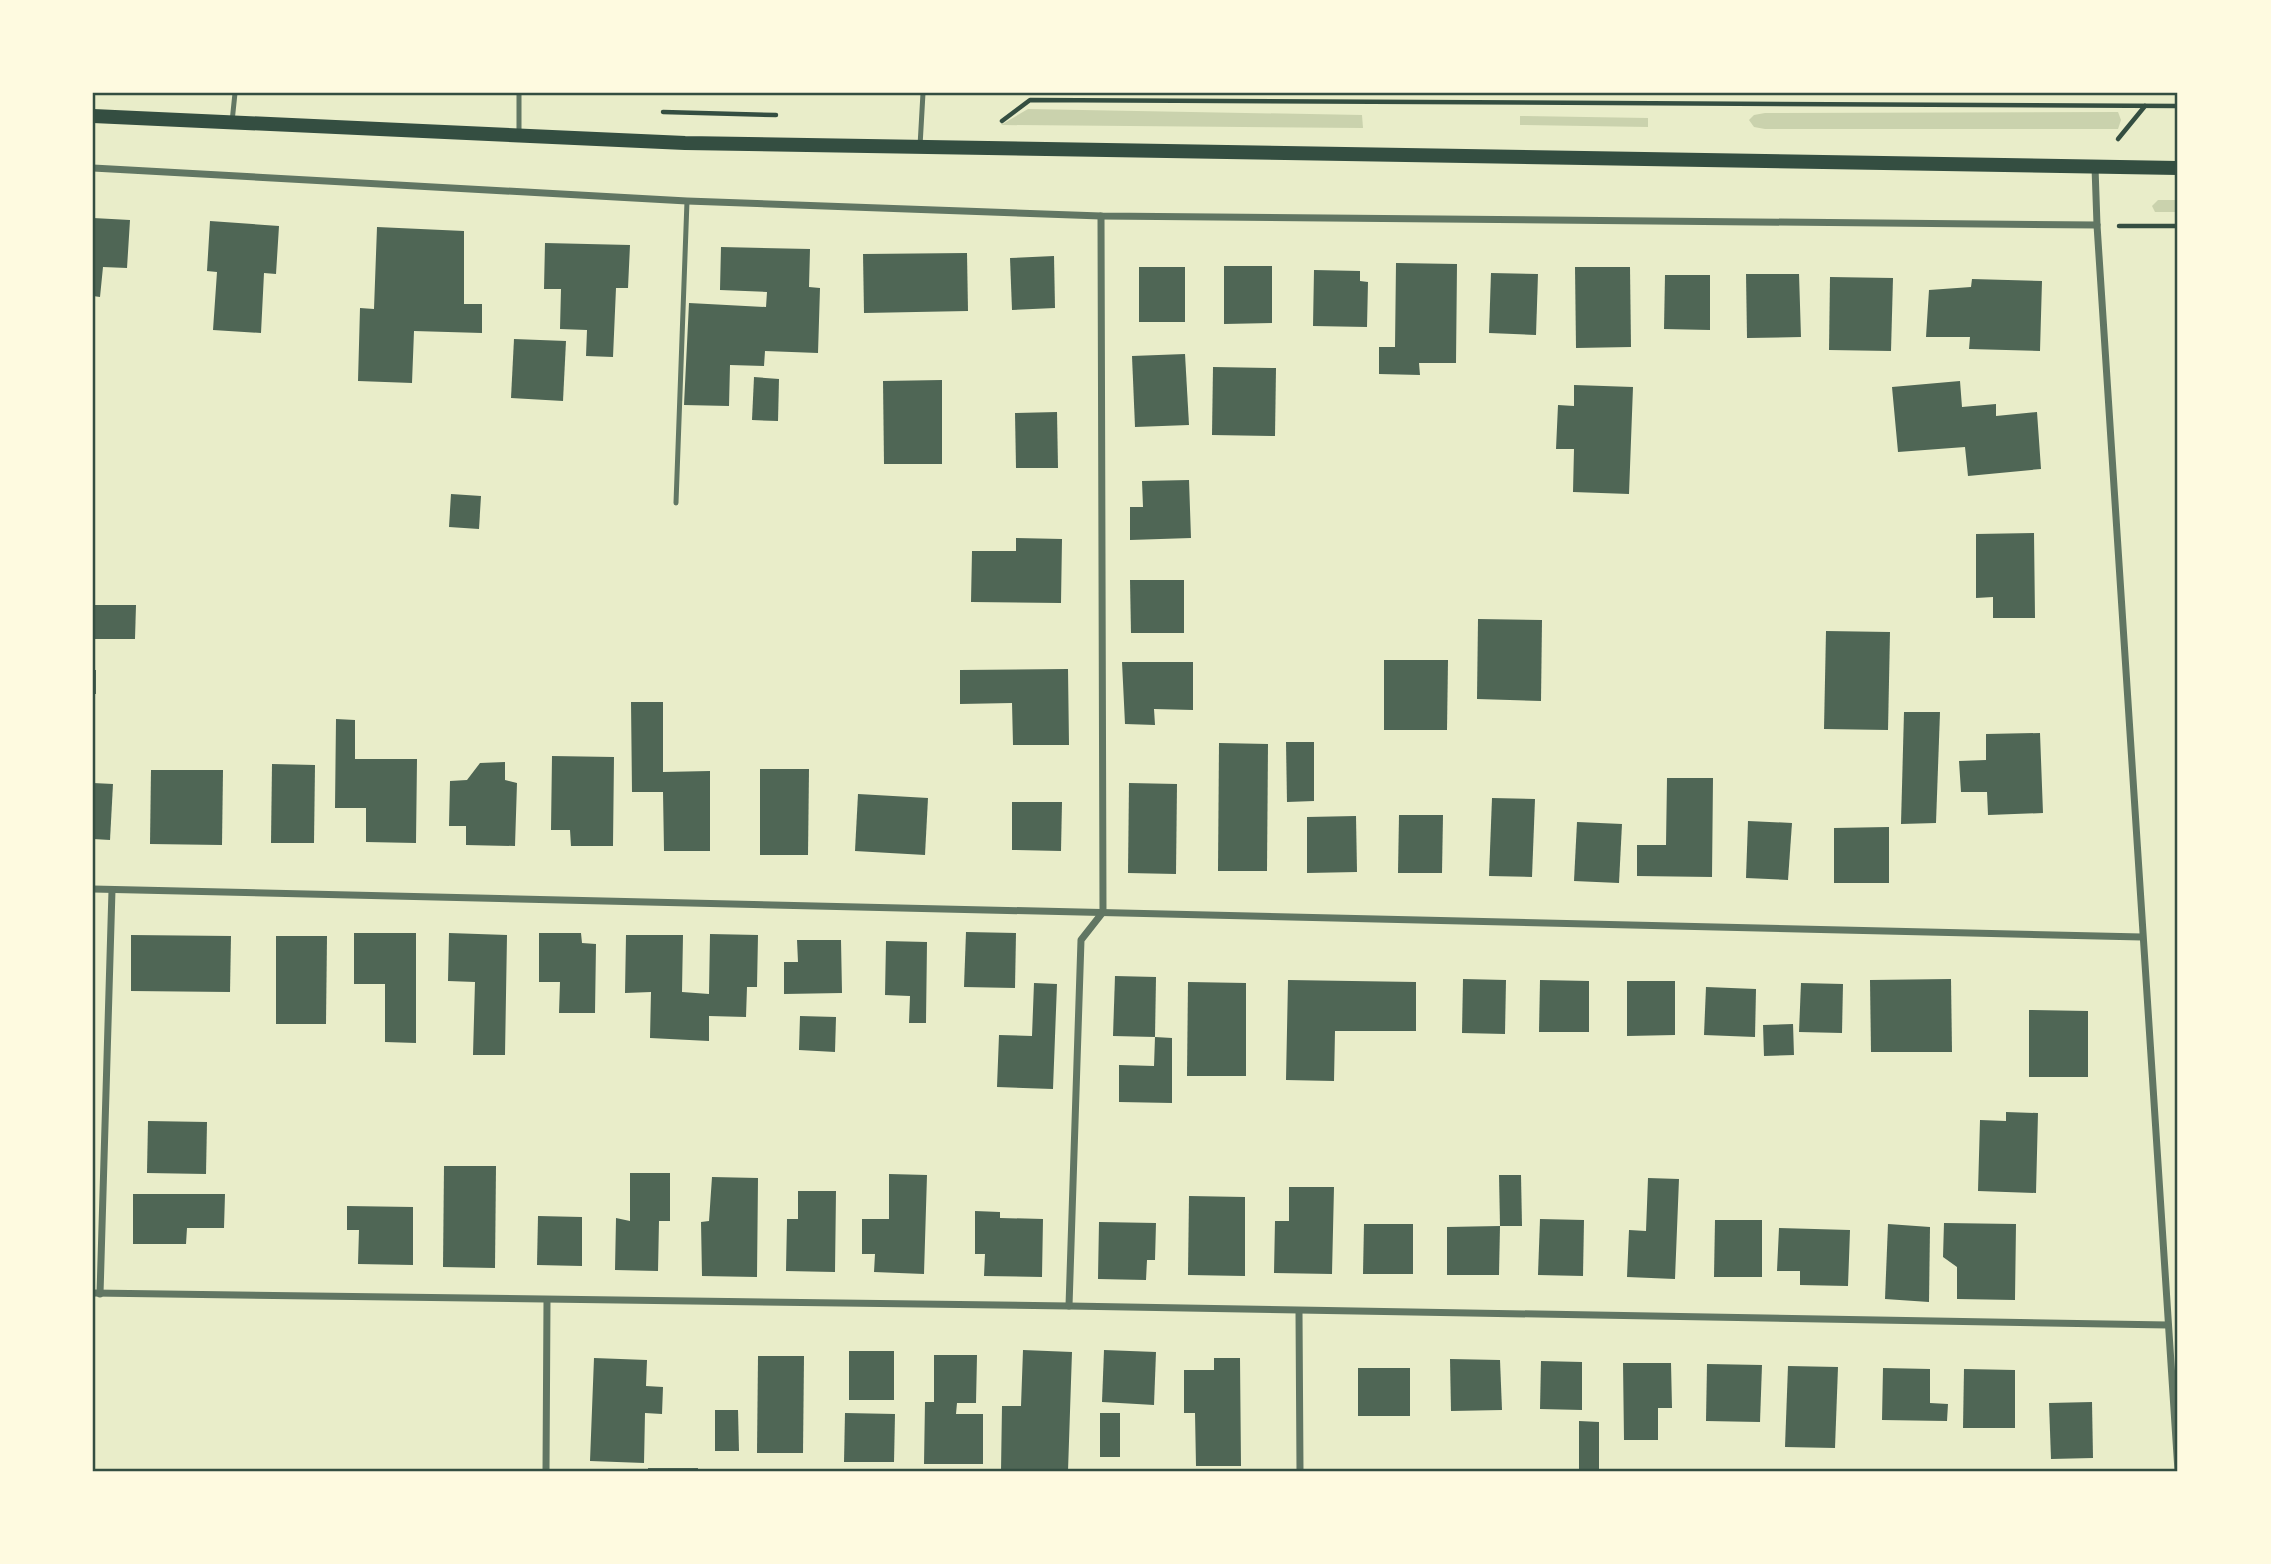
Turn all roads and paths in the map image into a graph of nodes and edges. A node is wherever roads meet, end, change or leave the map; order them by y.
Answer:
1 (235, 93) edge
2 (519, 93) edge
3 (923, 93) edge
4 (2145, 106) junction
5 (2178, 106) edge
6 (658, 112) dead end
7 (783, 115) dead end
8 (93, 116) edge
9 (991, 118) dead end
10 (1005, 119) junction
11 (232, 122) junction
12 (519, 135) junction
13 (920, 147) junction
14 (965, 148) junction
15 (2095, 167) junction
16 (93, 168) edge
17 (2178, 168) edge
18 (687, 201) junction
19 (1101, 216) junction
20 (2097, 225) junction
21 (2178, 226) edge
22 (676, 503) dead end
23 (93, 889) edge
24 (112, 890) junction
25 (1103, 912) junction
26 (2142, 937) junction
27 (96, 1294) edge
28 (548, 1300) junction
29 (1069, 1306) junction
30 (1299, 1312) junction
31 (2168, 1325) junction
32 (546, 1471) edge
33 (1300, 1471) edge
34 (2178, 1471) edge

1 - 11 lane
2 - 12 lane
3 - 13 lane
4 - 5 path
4 - 10 path
4 - 15 path
6 - 7 path
8 - 11 main road
9 - 10 path
10 - 14 path
11 - 12 main road
12 - 13 main road
13 - 14 main road
14 - 15 main road
15 - 17 main road
15 - 20 street
16 - 18 street
18 - 19 street
18 - 22 lane
19 - 20 street
19 - 25 street
20 - 21 path
20 - 26 street
23 - 24 street
24 - 25 street
24 - 27 street
25 - 26 street
25 - 29 street
26 - 31 street
27 - 28 street
28 - 29 street
28 - 32 street
29 - 30 street
30 - 31 street
30 - 33 street
31 - 34 street

